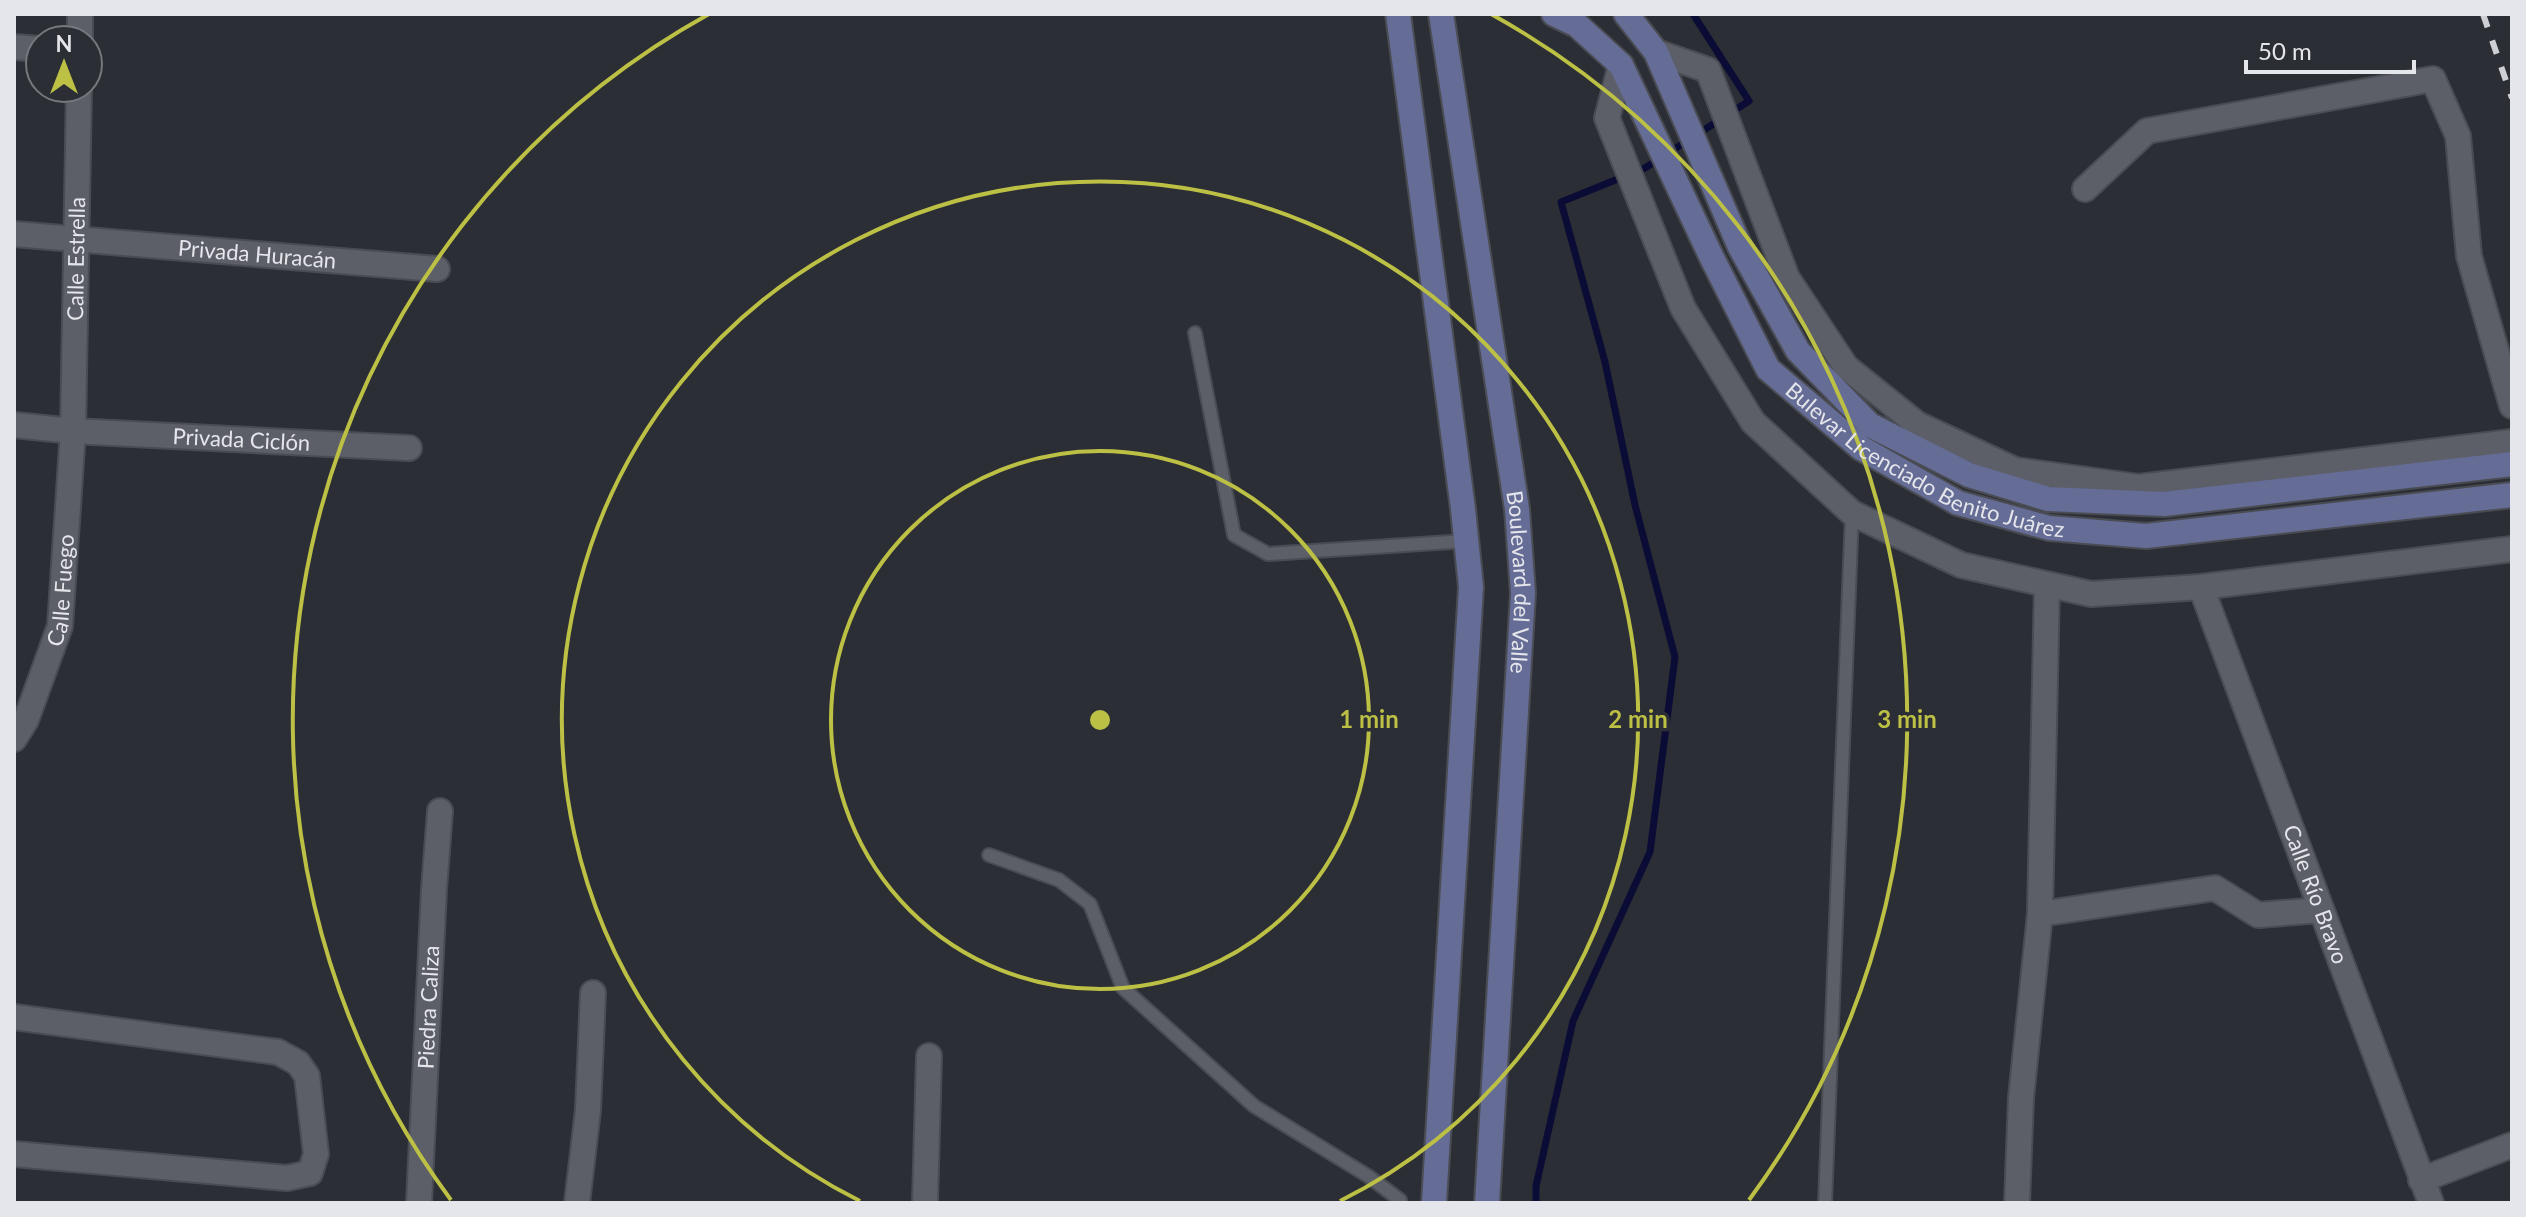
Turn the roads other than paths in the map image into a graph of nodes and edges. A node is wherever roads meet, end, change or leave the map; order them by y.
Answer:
1 (1398, 14) edge
2 (1441, 14) edge
3 (1554, 14) edge
4 (1626, 14) edge
5 (1656, 52) junction
6 (1621, 65) junction
7 (79, 104) edge
8 (2085, 189) dead end
9 (14, 234) edge
10 (76, 239) junction
11 (437, 269) dead end
12 (1195, 333) dead end
13 (2512, 406) edge
14 (14, 425) edge
15 (73, 431) junction
16 (409, 448) dead end
17 (2510, 457) edge
18 (2512, 495) edge
19 (1852, 513) junction
20 (1466, 541) junction
21 (2512, 549) edge
22 (2047, 585) junction
23 (2201, 587) junction
24 (14, 739) edge
25 (440, 811) dead end
26 (989, 855) dead end
27 (2321, 910) junction
28 (2040, 914) junction
29 (593, 993) dead end
30 (14, 1017) edge
31 (929, 1056) dead end
32 (2512, 1145) edge
33 (14, 1154) edge
34 (2421, 1180) junction
35 (419, 1203) edge
36 (577, 1203) edge
37 (925, 1203) edge
38 (1400, 1203) edge
39 (1434, 1203) edge
40 (1487, 1203) edge
41 (1825, 1203) edge
42 (2017, 1203) edge
43 (2431, 1203) edge

1 - 20 street, Boulevard del Valle
2 - 40 street, Boulevard del Valle
3 - 6 street, Bulevar Licenciado Benito Juárez
4 - 5 street, Bulevar Licenciado Benito Juárez
5 - 17 street
5 - 17 street, Bulevar Licenciado Benito Juárez
6 - 18 street, Bulevar Licenciado Benito Juárez
6 - 19 street
7 - 10 street, Calle Estrella
8 - 13 street
9 - 10 street, Privada Huracán
10 - 11 street, Privada Huracán
10 - 15 street, Calle Estrella
12 - 20 lane
14 - 15 street, Privada Ciclón
15 - 16 street, Privada Ciclón
15 - 24 street, Calle Fuego
19 - 22 street
19 - 41 lane
20 - 39 street, Boulevard del Valle
21 - 23 street
22 - 23 street
22 - 28 street
23 - 27 street, Calle Río Bravo
25 - 35 street, Piedra Caliza
26 - 38 lane
27 - 28 street
27 - 34 street, Calle Río Bravo
28 - 42 street
29 - 36 street
30 - 33 street
31 - 37 street
32 - 34 street
34 - 43 street, Calle Río Bravo

